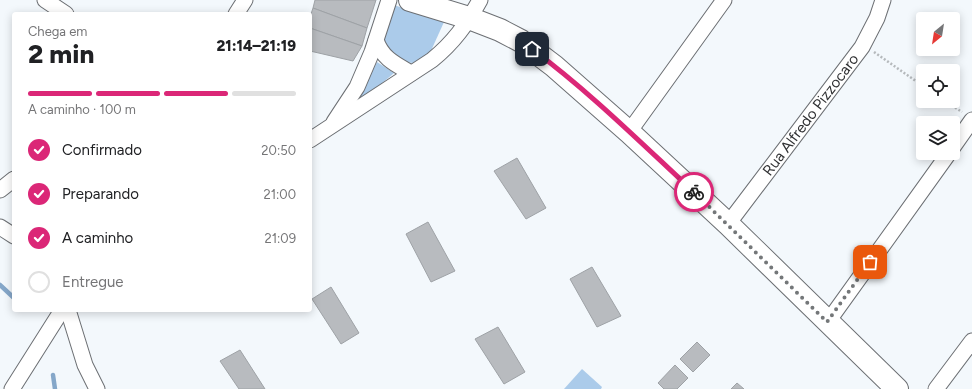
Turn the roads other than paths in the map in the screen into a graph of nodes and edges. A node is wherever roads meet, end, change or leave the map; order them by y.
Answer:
1 (45, 0) edge
2 (245, 0) edge
3 (389, 0) edge
4 (410, 0) edge
5 (480, 0) edge
6 (724, 0) edge
7 (883, 0) edge
8 (63, 12) edge
9 (237, 12) edge
10 (469, 18) junction
11 (376, 40) junction
12 (411, 73) junction
13 (969, 118) edge
14 (332, 125) junction
15 (629, 132) junction
16 (960, 134) edge
17 (312, 139) edge
18 (944, 160) edge
19 (12, 181) edge
20 (0, 190) edge
21 (728, 224) junction
22 (0, 227) edge
23 (12, 235) edge
24 (61, 312) edge
25 (69, 312) edge
26 (827, 322) junction
27 (972, 341) edge
28 (12, 389) edge
29 (97, 389) edge
30 (897, 389) edge
31 (936, 389) edge

1 - 8 street
2 - 9 street
3 - 11 street
4 - 10 main road
5 - 10 street
6 - 15 street
7 - 21 street, Rua Alfredo Pizzocaro
10 - 12 street
10 - 15 main road
11 - 12 street
11 - 14 street
12 - 14 street
13 - 16 street
14 - 17 street
15 - 21 main road
18 - 26 street
19 - 20 street
21 - 26 main road
22 - 23 street
24 - 28 street
25 - 29 street
26 - 30 main road
27 - 31 street

